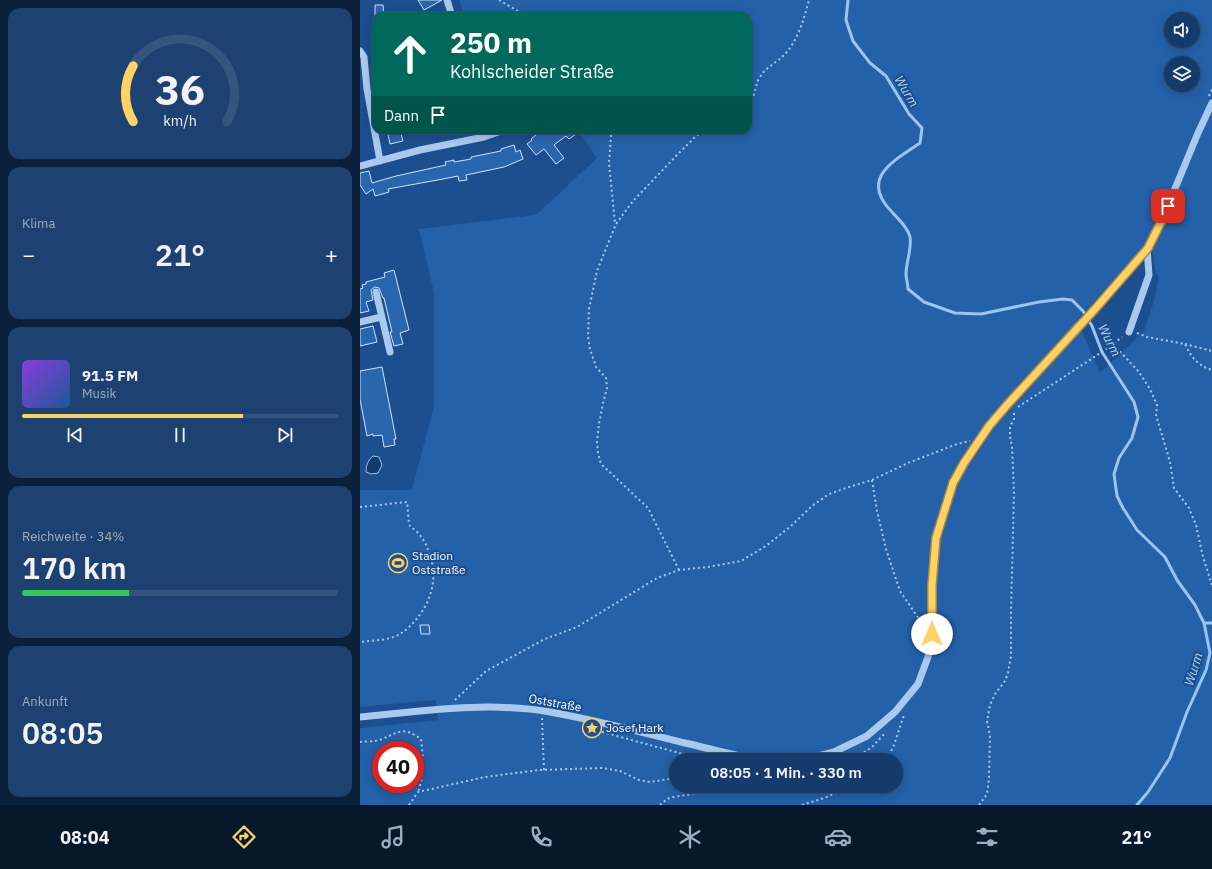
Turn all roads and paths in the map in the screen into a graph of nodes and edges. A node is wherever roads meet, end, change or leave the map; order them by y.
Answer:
1 (447, 0) edge
2 (499, 0) edge
3 (810, 0) edge
4 (451, 12) edge
5 (519, 12) edge
6 (360, 52) edge
7 (752, 100) edge
8 (1212, 103) edge
9 (372, 117) edge
10 (375, 134) edge
11 (479, 134) edge
12 (611, 134) edge
13 (700, 134) edge
14 (380, 161) junction
15 (360, 166) edge
16 (616, 224) junction
17 (1148, 248) junction
18 (376, 292) dead end
19 (381, 317) junction
20 (360, 322) edge
21 (1129, 332) junction
22 (1113, 344) junction
23 (1185, 344) junction
24 (1212, 351) edge
25 (390, 352) dead end
26 (1212, 370) edge
27 (969, 440) dead end
28 (872, 480) junction
29 (360, 507) edge
30 (679, 570) junction
31 (1212, 585) edge
32 (932, 634) junction
33 (360, 642) edge
34 (446, 708) junction
35 (905, 712) dead end
36 (537, 716) dead end
37 (360, 717) edge
38 (597, 731) dead end
39 (420, 741) edge
40 (360, 742) edge
41 (679, 753) edge
42 (724, 753) edge
43 (830, 753) edge
44 (890, 753) edge
45 (544, 770) junction
46 (669, 779) edge
47 (424, 791) edge
48 (417, 793) edge
49 (694, 793) edge
50 (836, 793) edge
51 (409, 805) edge
52 (660, 805) edge
53 (802, 805) edge
54 (978, 805) edge

1 - 4 street
2 - 5 path
3 - 7 path
6 - 9 street
8 - 17 street
10 - 14 street
11 - 14 street
12 - 16 path
13 - 16 path
14 - 15 street
16 - 30 path
17 - 21 street
17 - 32 street
18 - 19 street
19 - 20 street
19 - 25 street
21 - 22 path
21 - 23 path
22 - 31 path
22 - 54 path
23 - 24 path
23 - 26 path
27 - 28 path
28 - 30 path
28 - 32 path
29 - 33 path
30 - 34 path
32 - 43 street
34 - 37 street, Oststraße
34 - 42 street, Oststraße
35 - 44 path
36 - 45 path
38 - 41 path
39 - 40 path
45 - 46 path
45 - 47 path
48 - 51 path
49 - 52 path
50 - 53 path

